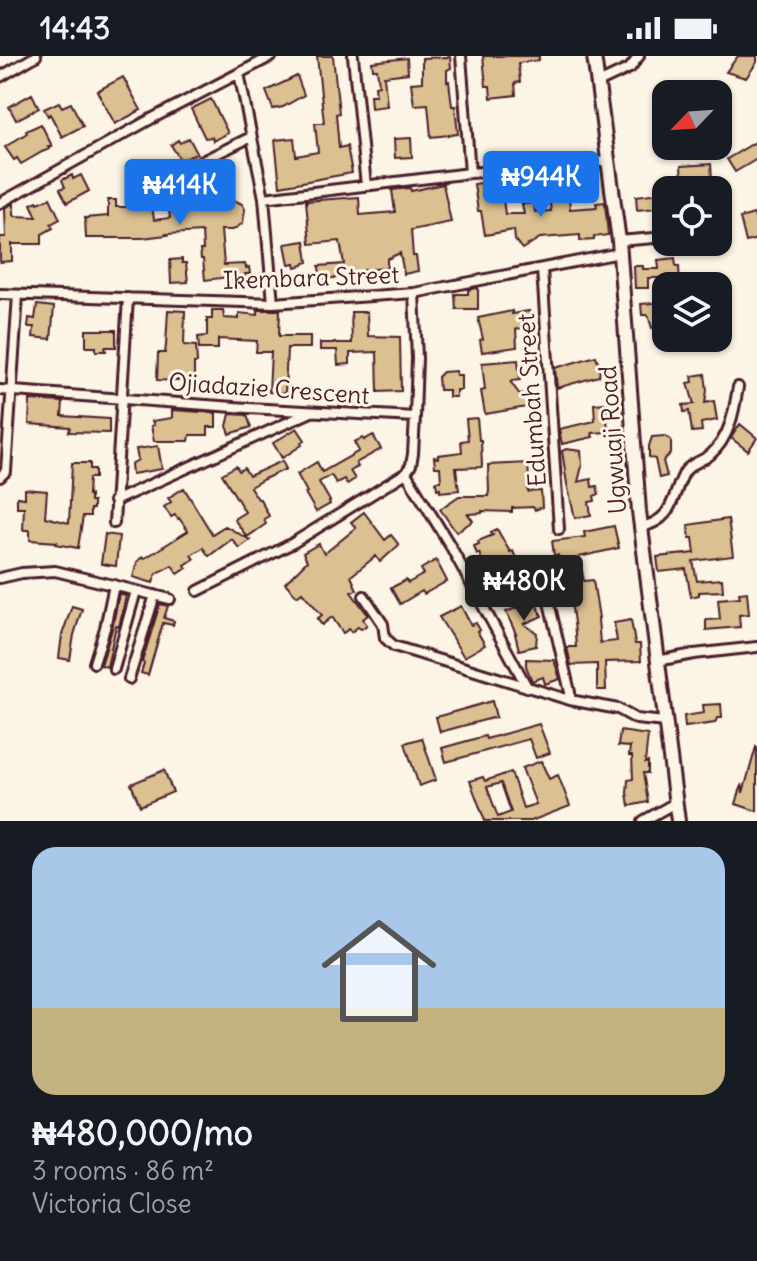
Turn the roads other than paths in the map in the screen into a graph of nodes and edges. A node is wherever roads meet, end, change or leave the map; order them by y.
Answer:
1 (36, 56) edge
2 (272, 56) edge
3 (353, 56) edge
4 (461, 56) edge
5 (594, 56) edge
6 (639, 56) edge
7 (239, 73) junction
8 (0, 77) edge
9 (598, 83) junction
10 (251, 137) junction
11 (609, 161) junction
12 (470, 173) junction
13 (366, 186) junction
14 (133, 195) dead end
15 (264, 198) junction
16 (0, 203) edge
17 (652, 240) edge
18 (620, 247) junction
19 (542, 269) junction
20 (414, 293) junction
21 (0, 294) edge
22 (18, 295) junction
23 (128, 298) junction
24 (273, 303) junction
25 (738, 387) dead end
26 (0, 390) edge
27 (10, 390) junction
28 (121, 398) junction
29 (312, 411) junction
30 (415, 417) junction
31 (406, 473) junction
32 (0, 477) edge
33 (114, 501) junction
34 (114, 523) dead end
35 (641, 527) junction
36 (559, 529) dead end
37 (542, 572) dead end
38 (0, 578) edge
39 (114, 585) junction
40 (136, 591) junction
41 (198, 591) dead end
42 (155, 595) junction
43 (364, 596) dead end
44 (170, 599) dead end
45 (757, 647) edge
46 (657, 661) junction
47 (94, 663) dead end
48 (114, 669) dead end
49 (129, 679) dead end
50 (527, 687) junction
51 (570, 700) junction
52 (665, 722) junction
53 (675, 803) junction
54 (676, 820) edge
55 (643, 821) edge

1 - 8 street
2 - 7 street
3 - 13 street
4 - 12 street
5 - 9 main road, Ugwuaji Road
6 - 9 street
7 - 10 street
7 - 16 street
9 - 11 main road, Ugwuaji Road
10 - 14 street
10 - 15 street
11 - 12 street
11 - 18 main road, Ugwuaji Road
12 - 13 street
13 - 15 street
15 - 24 street
17 - 18 street, Ikembara Street
18 - 19 street, Ikembara Street
18 - 35 main road, Ugwuaji Road
19 - 20 street, Ikembara Street
19 - 36 street, Edumbah Street
20 - 24 street, Ikembara Street
20 - 30 street
21 - 22 street, Ikembara Street
22 - 23 street, Ikembara Street
22 - 27 street
23 - 24 street, Ikembara Street
23 - 28 street
25 - 35 street
26 - 27 street, Ojiadazie Crescent
27 - 28 street, Ojiadazie Crescent
27 - 32 street
28 - 29 street, Ojiadazie Crescent
28 - 33 street
29 - 30 street, Ojiadazie Crescent
29 - 33 street
30 - 31 street
31 - 41 street
31 - 50 street
33 - 34 street
35 - 46 main road, Ugwuaji Road
37 - 51 street
38 - 39 street
39 - 40 street
39 - 47 street
40 - 42 street
40 - 48 street
42 - 44 street
42 - 49 street
43 - 50 street
45 - 46 street
46 - 52 main road, Ugwuaji Road
50 - 51 street
51 - 52 street
52 - 53 main road, Ugwuaji Road
53 - 54 main road, Ugwuaji Road
53 - 55 street

